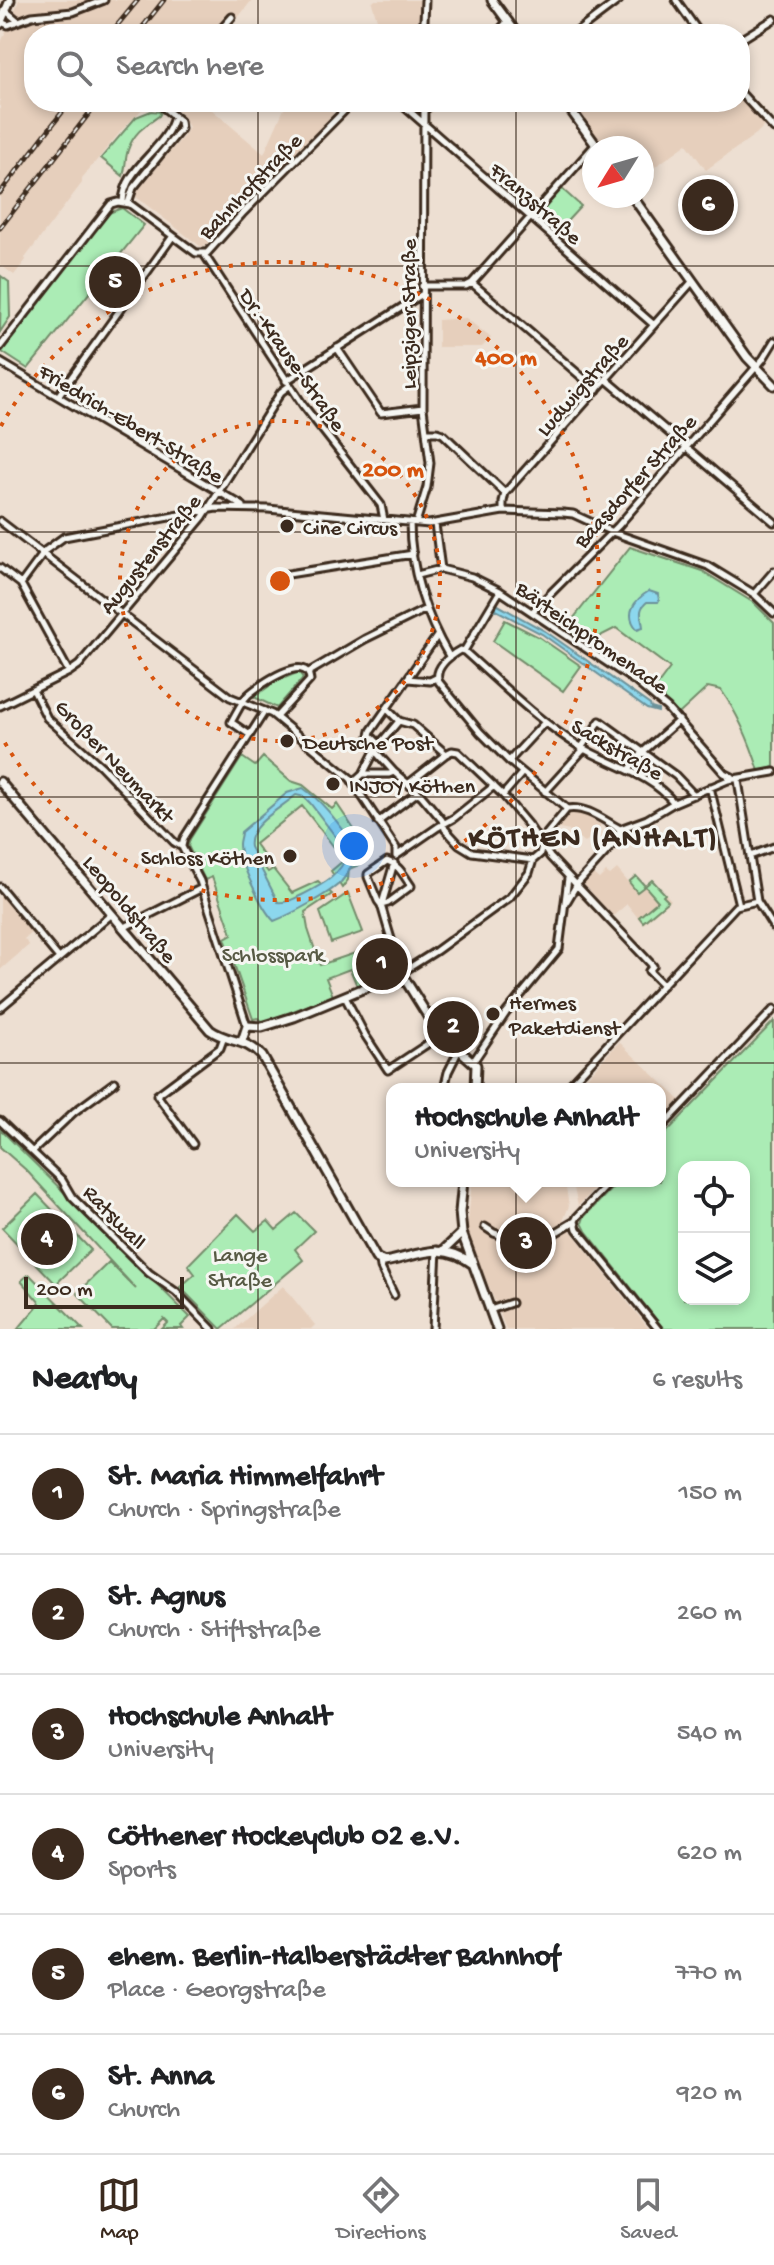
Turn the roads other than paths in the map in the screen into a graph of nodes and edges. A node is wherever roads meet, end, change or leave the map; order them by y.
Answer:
1 (10, 0) edge
2 (104, 0) edge
3 (425, 0) edge
4 (492, 0) edge
5 (619, 0) edge
6 (676, 0) edge
7 (6, 11) junction
8 (232, 17) dead end
9 (774, 19) edge
10 (18, 21) junction
11 (508, 21) junction
12 (0, 23) edge
13 (226, 24) edge
14 (423, 24) edge
15 (505, 24) edge
16 (510, 24) edge
17 (587, 24) edge
18 (693, 24) edge
19 (750, 34) edge
20 (750, 103) edge
21 (169, 112) edge
22 (343, 112) edge
23 (410, 112) edge
24 (424, 112) edge
25 (572, 112) edge
26 (424, 124) junction
27 (774, 129) edge
28 (589, 136) edge
29 (582, 161) edge
30 (125, 203) junction
31 (640, 208) edge
32 (530, 217) junction
33 (173, 236) junction
34 (204, 254) junction
35 (692, 282) junction
36 (472, 283) junction
37 (422, 286) junction
38 (422, 294) junction
39 (654, 325) junction
40 (774, 341) edge
41 (0, 347) edge
42 (337, 348) junction
43 (0, 362) edge
44 (756, 367) junction
45 (607, 380) junction
46 (288, 383) junction
47 (774, 385) edge
48 (597, 390) junction
49 (58, 396) junction
50 (423, 408) junction
51 (426, 432) junction
52 (686, 447) junction
53 (218, 492) junction
54 (505, 493) junction
55 (248, 508) junction
56 (207, 509) junction
57 (503, 511) junction
58 (384, 520) junction
59 (0, 521) edge
60 (774, 522) edge
61 (413, 523) junction
62 (435, 524) junction
63 (612, 532) junction
64 (43, 554) junction
65 (413, 554) junction
66 (0, 568) edge
67 (441, 569) junction
68 (774, 571) edge
69 (417, 575) junction
70 (276, 576) dead end
71 (21, 584) junction
72 (500, 591) junction
73 (754, 594) junction
74 (426, 609) junction
75 (533, 611) junction
76 (774, 613) edge
77 (121, 614) junction
78 (437, 636) junction
79 (464, 651) junction
80 (449, 656) junction
81 (69, 672) junction
82 (309, 672) junction
83 (407, 679) junction
84 (436, 679) junction
85 (33, 690) junction
86 (243, 703) junction
87 (0, 706) edge
88 (387, 709) junction
89 (265, 711) junction
90 (276, 717) junction
91 (679, 720) junction
92 (399, 721) junction
93 (545, 722) junction
94 (250, 735) junction
95 (379, 744) junction
96 (582, 748) junction
97 (375, 751) junction
98 (644, 751) junction
99 (446, 754) junction
100 (509, 761) junction
101 (629, 770) junction
102 (394, 772) junction
103 (774, 772) edge
104 (522, 773) junction
105 (363, 774) junction
106 (738, 780) junction
107 (0, 782) edge
108 (354, 782) junction
109 (408, 784) junction
110 (494, 786) junction
111 (710, 787) junction
112 (418, 792) junction
113 (545, 792) junction
114 (503, 795) junction
115 (694, 795) junction
116 (674, 803) junction
117 (567, 809) junction
118 (378, 822) junction
119 (443, 825) junction
120 (620, 829) junction
121 (542, 845) junction
122 (182, 847) junction
123 (774, 847) edge
124 (396, 856) junction
125 (750, 856) junction
126 (533, 860) junction
127 (394, 864) junction
128 (568, 877) junction
129 (577, 884) junction
130 (0, 887) edge
131 (202, 888) junction
132 (757, 901) junction
133 (566, 902) junction
134 (381, 905) junction
135 (739, 905) junction
136 (112, 914) junction
137 (123, 928) junction
138 (774, 928) edge
139 (59, 958) junction
140 (401, 973) junction
141 (663, 985) junction
142 (345, 997) junction
143 (0, 1008) edge
144 (774, 1009) edge
145 (247, 1026) junction
146 (441, 1035) junction
147 (224, 1037) junction
148 (243, 1042) junction
149 (459, 1050) junction
150 (473, 1062) junction
151 (115, 1082) dead end
152 (445, 1083) edge
153 (475, 1083) edge
154 (572, 1083) edge
155 (0, 1121) edge
156 (666, 1123) edge
157 (193, 1144) dead end
158 (33, 1152) junction
159 (462, 1187) edge
160 (606, 1187) edge
161 (575, 1221) junction
162 (485, 1227) dead end
163 (462, 1233) junction
164 (440, 1250) junction
165 (380, 1261) junction
166 (473, 1264) junction
167 (394, 1295) dead end
168 (511, 1303) dead end
169 (490, 1310) junction
170 (212, 1329) edge
171 (433, 1329) edge
172 (497, 1329) edge
173 (658, 1329) edge

1 - 7 main road
2 - 10 street
3 - 14 street
4 - 11 main road
5 - 17 street
6 - 18 street
7 - 10 street
7 - 12 main road
8 - 13 street
9 - 19 street
10 - 12 street
11 - 15 street
11 - 16 main road
20 - 27 street
21 - 30 street
22 - 34 street, Bahnhofstraße
23 - 26 street, Franzstraße
24 - 26 street, Leipziger Straße
25 - 28 main road
26 - 32 street, Franzstraße
26 - 37 street, Leipziger Straße
29 - 32 street
30 - 33 street, Bahnhofstraße
30 - 41 street
31 - 35 main road
32 - 36 street
32 - 39 street, Franzstraße
33 - 34 street, Bahnhofstraße
33 - 49 street
34 - 46 street, Dr.-Krause-Straße
35 - 39 street, Ludwigstraße
35 - 44 main road
36 - 37 street
36 - 48 street
37 - 38 street, Leipziger Straße
38 - 42 street, Augustenstraße
38 - 50 street, Leipziger Straße
39 - 45 street, Ludwigstraße
40 - 44 street, Baasdorfer Straße
42 - 46 street, Augustenstraße
42 - 50 street
43 - 49 street, Friedrich-Ebert-Straße
44 - 47 main road
44 - 52 street, Baasdorfer Straße
45 - 48 street, Ludwigstraße
45 - 52 street
46 - 53 street, Augustenstraße
46 - 58 street, Dr.-Krause-Straße
48 - 54 street, Ludwigstraße
49 - 53 street, Friedrich-Ebert-Straße
50 - 51 street, Leipziger Straße
51 - 54 street
51 - 61 street, Leipziger Straße
52 - 60 street
52 - 63 street, Baasdorfer Straße
53 - 55 street, Friedrich-Ebert-Straße
53 - 56 street, Augustenstraße
54 - 57 street
55 - 56 street
55 - 58 street
56 - 64 street
56 - 77 street, Augustenstraße
57 - 62 street
57 - 63 street
58 - 61 street
59 - 64 street
61 - 62 street
61 - 65 street, Leipziger Straße
62 - 67 street
63 - 73 street
63 - 75 street, Baasdorfer Straße
64 - 71 street
64 - 77 street
65 - 69 street, Leipziger Straße
65 - 70 street
66 - 71 street
67 - 69 street
67 - 72 street, Bärteichpromenade
68 - 73 street
69 - 74 street, Leipziger Straße
71 - 81 street
72 - 75 street, Bärteichpromenade
72 - 79 street
73 - 76 street
74 - 78 street, Leipziger Straße
74 - 82 street
75 - 91 street, Bärteichpromenade
77 - 81 street, Augustenstraße
77 - 86 street
78 - 80 street, Leipziger Straße
78 - 83 street
79 - 80 street
79 - 93 street, Sackstraße
80 - 84 street
81 - 85 street, Augustenstraße
82 - 86 street
82 - 90 street
83 - 84 street
83 - 88 street
84 - 100 street
85 - 87 street, Augustenstraße
85 - 122 street, Großer Neumarkt
86 - 89 street
86 - 94 street
88 - 92 street
88 - 95 street
89 - 90 street
89 - 94 street
90 - 108 street
91 - 98 street
91 - 106 street, Bärteichpromenade
92 - 95 street
92 - 99 street
93 - 96 street, Sackstraße
93 - 100 street
94 - 122 street
95 - 97 street
96 - 98 street
96 - 101 street, Sackstraße
96 - 113 street
97 - 102 street
97 - 105 street
98 - 101 street
98 - 115 street
99 - 109 street
99 - 110 street
100 - 104 street
101 - 116 street, Sackstraße
102 - 105 street
102 - 109 street
103 - 106 street
104 - 113 street
104 - 114 street
105 - 108 street
106 - 111 street
106 - 125 street
107 - 136 main road, Leopoldstraße
108 - 118 street
109 - 112 street
110 - 114 street
110 - 119 street
111 - 115 street
111 - 135 street
112 - 118 street
112 - 119 street
113 - 117 street
114 - 121 street
115 - 116 street
116 - 120 street
117 - 120 street
117 - 121 street
118 - 124 street
119 - 124 street
119 - 126 street
120 - 129 street
121 - 126 street
121 - 128 street
122 - 131 street
123 - 125 street
124 - 127 street
125 - 132 street
126 - 140 street
127 - 134 street
127 - 134 street
127 - 134 street
128 - 129 street
128 - 133 street
129 - 133 street
129 - 141 street
130 - 139 street
131 - 137 street
131 - 145 street
132 - 135 street
132 - 138 street
133 - 150 street
134 - 140 street
135 - 141 street
136 - 137 main road, Leopoldstraße
136 - 139 street
137 - 147 main road, Leopoldstraße
139 - 143 street
140 - 142 main road
140 - 146 main road
141 - 154 street
142 - 145 main road
142 - 146 street
144 - 156 street
145 - 148 main road
146 - 149 main road
147 - 148 main road, Leopoldstraße
147 - 157 street
148 - 165 main road
149 - 150 main road
149 - 152 street
150 - 153 main road
151 - 158 street
155 - 158 street, Ratswall
158 - 170 street, Ratswall
159 - 163 main road
160 - 161 street
161 - 162 street
161 - 173 street
163 - 164 main road
163 - 166 main road
164 - 165 main road
164 - 166 main road
164 - 171 street
165 - 167 street
166 - 169 main road
168 - 169 street
169 - 172 main road

